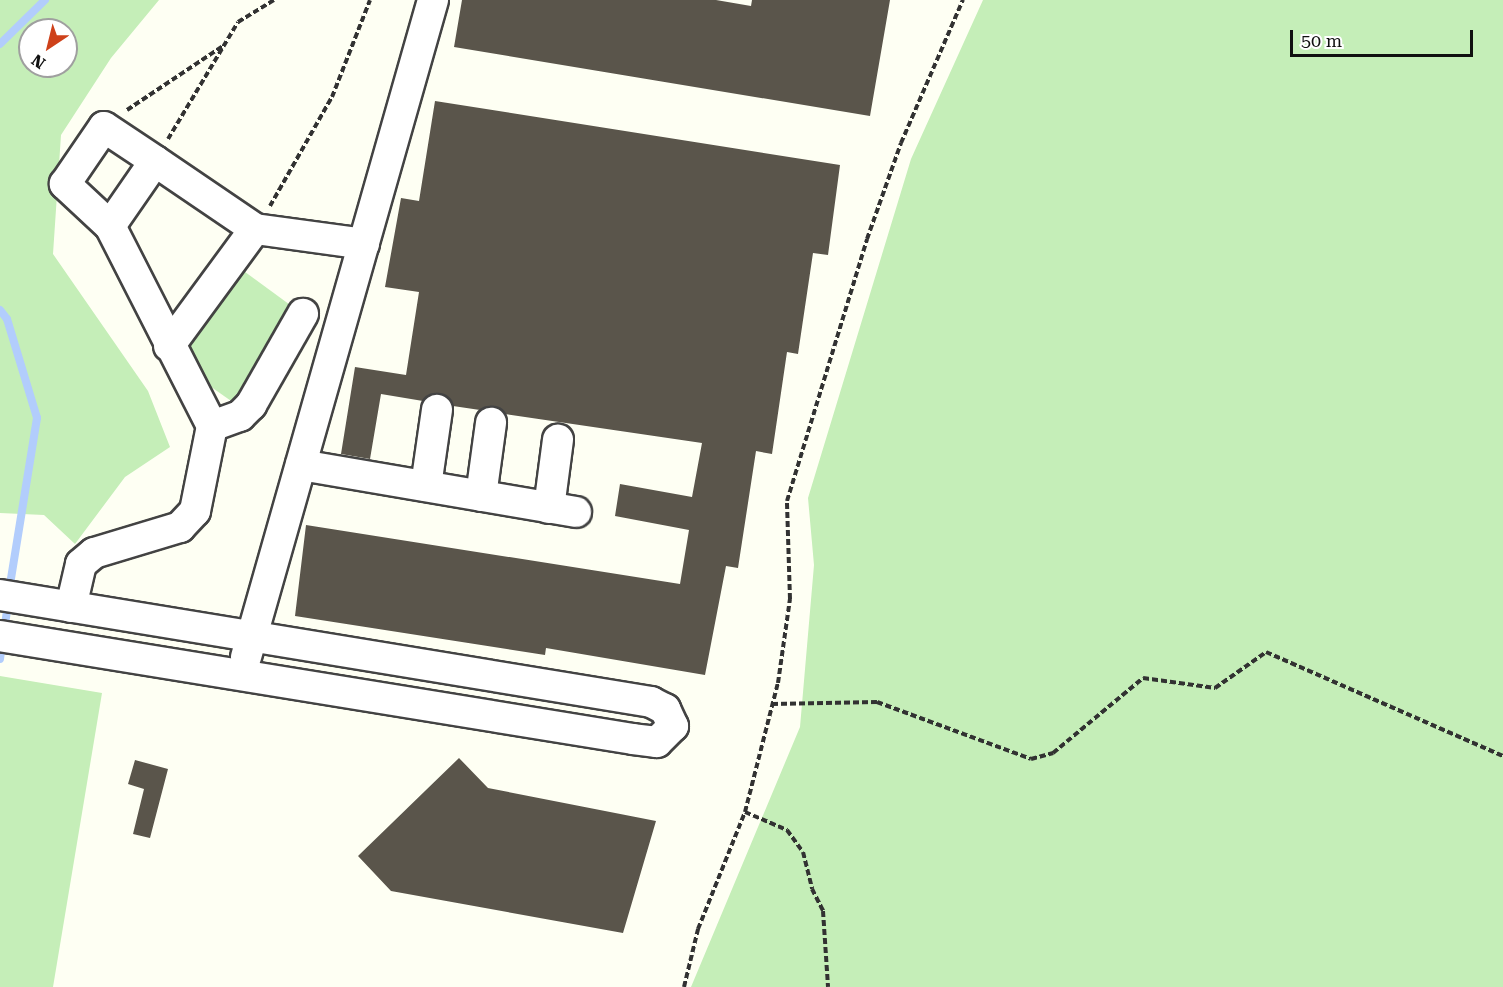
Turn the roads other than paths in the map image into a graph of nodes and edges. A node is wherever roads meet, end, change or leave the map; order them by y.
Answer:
1 (432, 0) edge
2 (155, 161) junction
3 (110, 226) junction
4 (255, 229) junction
5 (364, 244) junction
6 (303, 314) dead end
7 (169, 346) junction
8 (437, 410) dead end
9 (491, 423) dead end
10 (212, 426) junction
11 (558, 440) dead end
12 (301, 465) junction
13 (426, 486) junction
14 (481, 496) junction
15 (0, 595) edge
16 (59, 604) junction
17 (0, 636) edge
18 (251, 638) junction
19 (241, 675) junction

1 - 5 street
2 - 3 street
2 - 3 street
2 - 4 street
3 - 7 street
4 - 5 street
4 - 7 street
5 - 12 street
6 - 10 street
7 - 10 street
8 - 13 street
9 - 14 street
10 - 16 street
11 - 14 street
12 - 13 street
12 - 18 street
13 - 14 street
15 - 16 street
16 - 18 street
17 - 19 street
18 - 19 street
18 - 19 street

